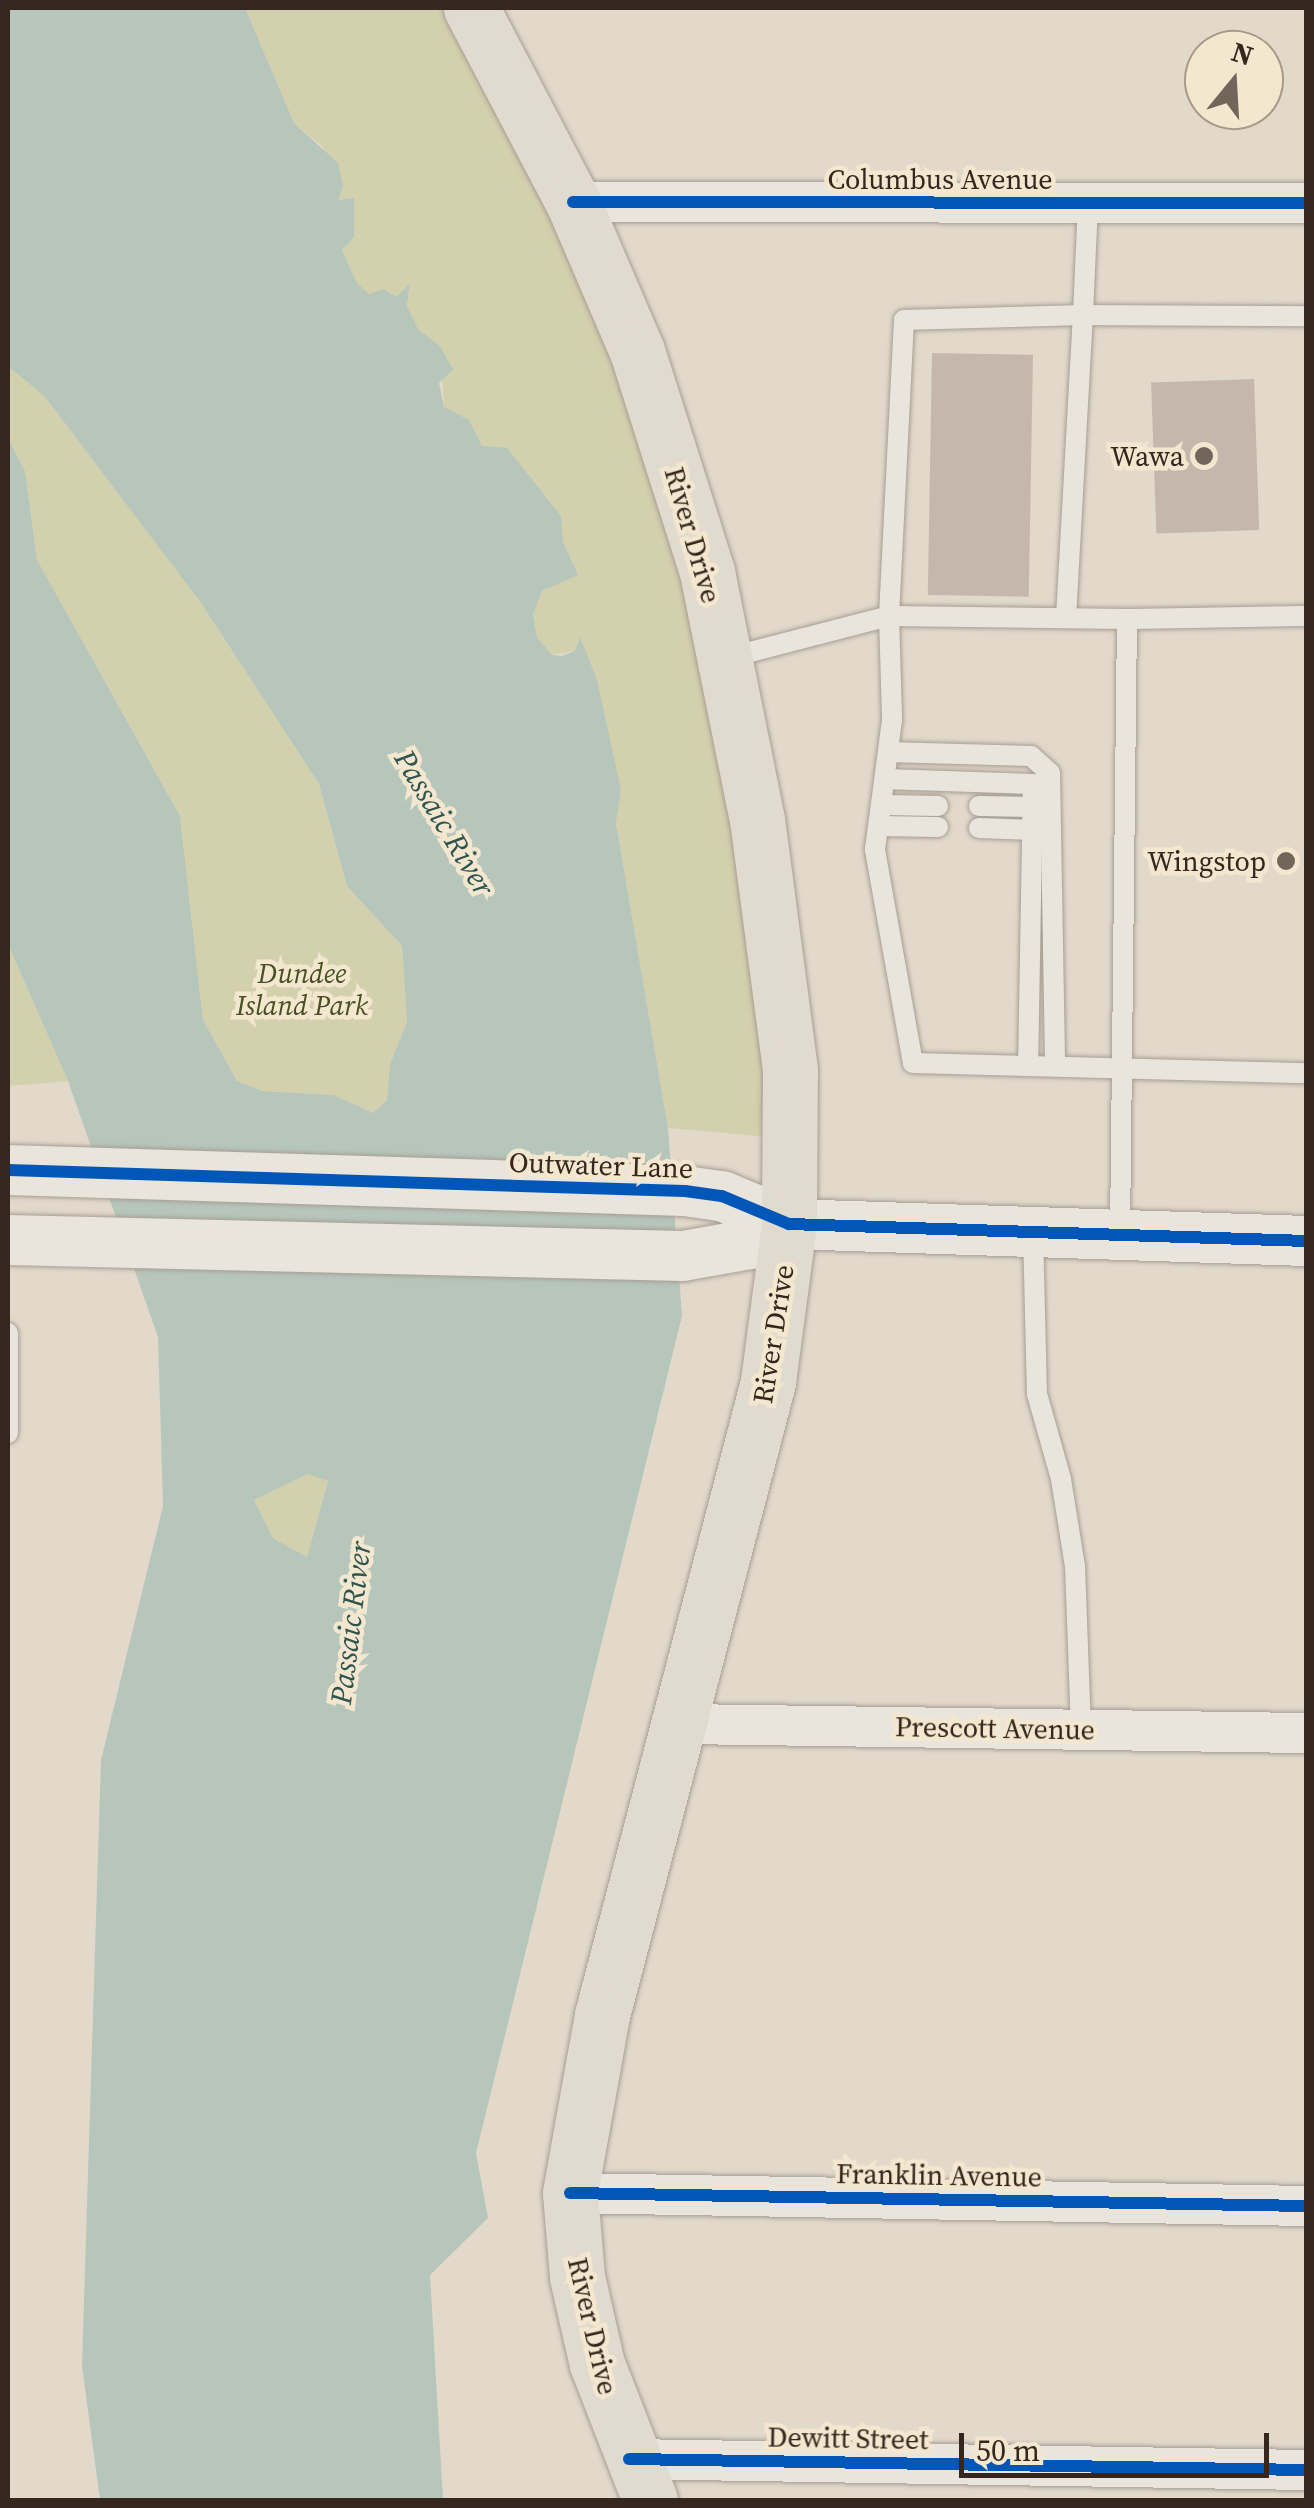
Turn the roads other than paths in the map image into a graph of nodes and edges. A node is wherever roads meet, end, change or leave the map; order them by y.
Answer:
1 (471, 8) edge
2 (574, 202) junction
3 (1306, 203) edge
4 (1088, 204) junction
5 (1082, 315) junction
6 (1306, 316) edge
7 (890, 616) junction
8 (1306, 616) edge
9 (1066, 618) junction
10 (1127, 619) junction
11 (727, 658) junction
12 (888, 752) junction
13 (885, 779) junction
14 (980, 806) dead end
15 (1033, 807) junction
16 (880, 816) junction
17 (938, 816) dead end
18 (979, 828) dead end
19 (1032, 830) junction
20 (1028, 1064) junction
21 (1055, 1065) junction
22 (1120, 1068) junction
23 (1306, 1073) edge
24 (8, 1170) edge
25 (789, 1224) junction
26 (1032, 1229) junction
27 (1120, 1234) junction
28 (8, 1240) edge
29 (1306, 1242) edge
30 (8, 1334) edge
31 (8, 1433) edge
32 (684, 1724) junction
33 (1081, 1730) junction
34 (1306, 1733) edge
35 (570, 2194) junction
36 (1306, 2206) edge
37 (1306, 2470) edge
38 (640, 2480) edge

1 - 2 main road, River Drive
2 - 4 street, Columbus Avenue
2 - 11 main road, River Drive
3 - 4 street, Columbus Avenue
4 - 5 lane
5 - 6 lane
5 - 7 lane
5 - 9 lane
7 - 9 lane
7 - 11 lane
7 - 12 lane
8 - 10 lane
9 - 10 lane
10 - 22 lane
11 - 25 main road, River Drive
12 - 13 lane
12 - 21 lane
13 - 15 lane
13 - 16 lane
14 - 15 lane
15 - 19 lane
16 - 17 lane
16 - 20 lane
18 - 19 lane
19 - 20 lane
20 - 21 lane
21 - 22 lane
22 - 23 lane
22 - 27 lane
24 - 25 street, Outwater Lane
25 - 26 street, Outwater Lane
25 - 28 street, Outwater Lane
25 - 32 main road, River Drive
26 - 27 street, Outwater Lane
26 - 33 lane
27 - 29 street, Outwater Lane
30 - 31 lane
32 - 33 street, Prescott Avenue
32 - 35 main road, River Drive
33 - 34 street, Prescott Avenue
35 - 36 street, Franklin Avenue
35 - 38 main road, River Drive
37 - 38 street, Dewitt Street

